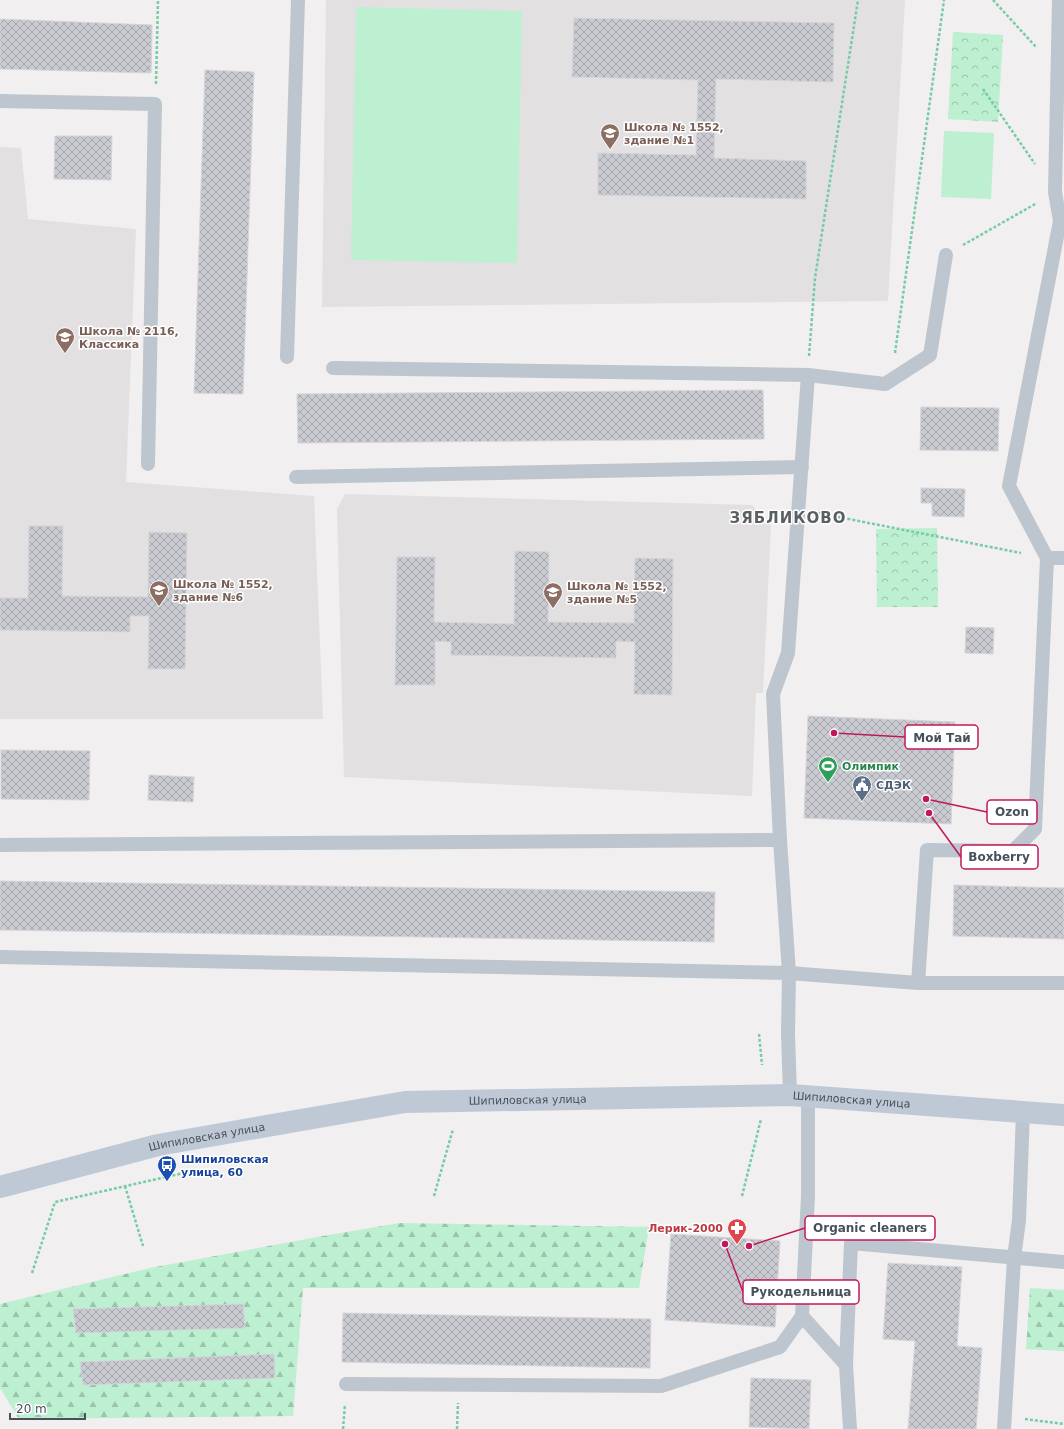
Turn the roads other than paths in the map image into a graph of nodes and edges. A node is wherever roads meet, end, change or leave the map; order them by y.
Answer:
1 (298, 0) edge
2 (1059, 0) edge
3 (0, 101) edge
4 (1062, 221) edge
5 (946, 255) road end
6 (287, 357) dead end
7 (333, 368) dead end
8 (808, 375) junction
9 (148, 464) dead end
10 (802, 467) junction
11 (296, 477) dead end
12 (1047, 558) junction
13 (1064, 558) edge
14 (780, 840) junction
15 (0, 845) edge
16 (0, 957) edge
17 (789, 973) junction
18 (918, 982) junction
19 (1064, 983) edge
20 (799, 1096) junction
21 (1023, 1112) junction
22 (1064, 1115) edge
23 (0, 1187) edge
24 (1014, 1258) junction
25 (1064, 1262) edge
26 (802, 1316) junction
27 (846, 1365) junction
28 (346, 1384) road end
29 (1004, 1423) edge
30 (850, 1429) edge

1 - 6 lane
2 - 4 lane
3 - 9 lane
4 - 12 lane
5 - 8 lane
7 - 8 lane
8 - 10 lane
10 - 11 lane
10 - 14 lane
12 - 13 lane
12 - 18 lane
14 - 15 lane
14 - 17 lane
16 - 17 lane
17 - 18 lane
17 - 20 lane
18 - 19 lane
20 - 21 street, Шипиловская улица
20 - 23 street, Шипиловская улица
20 - 26 lane
21 - 22 street, Шипиловская улица
21 - 24 lane
24 - 25 lane
24 - 27 lane
24 - 29 lane
26 - 27 lane
26 - 28 lane
27 - 30 lane

